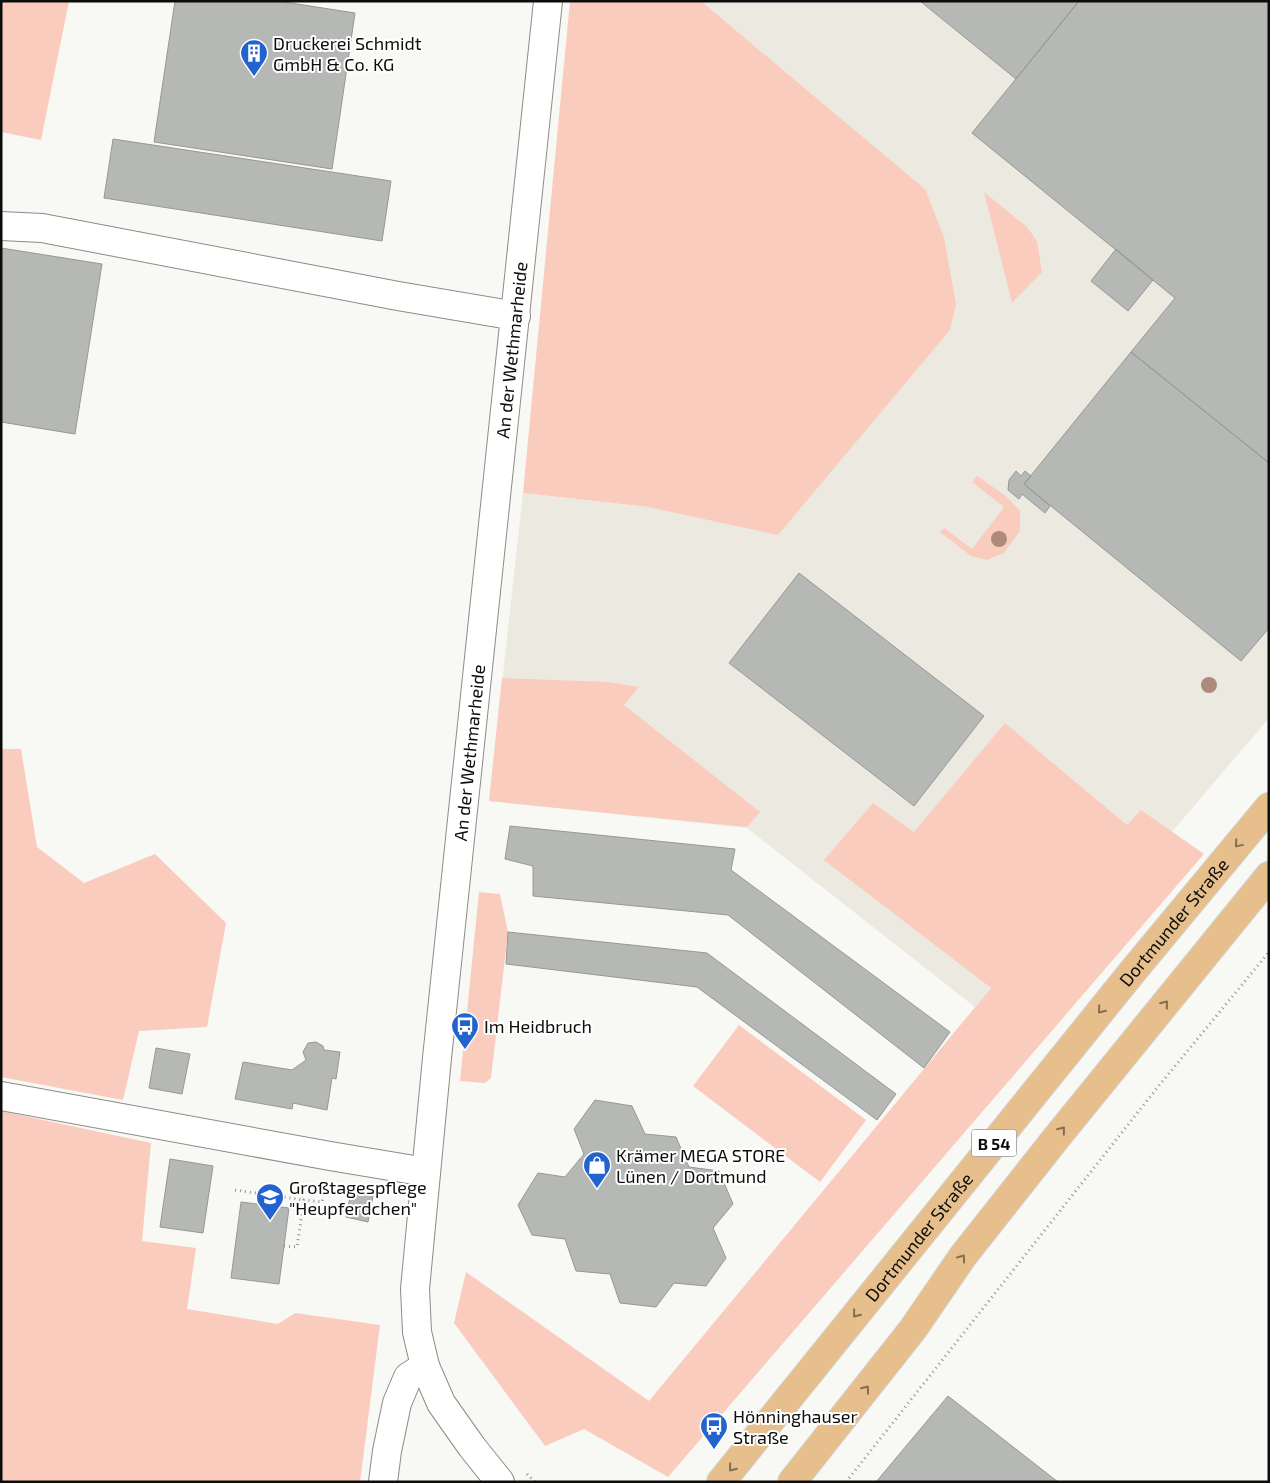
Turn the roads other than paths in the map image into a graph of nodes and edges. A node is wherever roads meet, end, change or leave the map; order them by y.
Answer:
1 (548, 1) edge
2 (1, 226) edge
3 (516, 316) junction
4 (1269, 807) edge
5 (1269, 876) edge
6 (1, 1096) edge
7 (426, 1172) junction
8 (425, 1366) junction
9 (384, 1482) edge
10 (500, 1482) edge
11 (721, 1482) edge
12 (792, 1482) edge

1 - 3 street, An der Wethmarheide
2 - 3 street
3 - 7 street, An der Wethmarheide
4 -> 11 main road, Dortmunder Straße / B 54
12 -> 5 main road, B 54
6 - 7 street
7 - 8 street, An der Wethmarheide
8 - 9 street
8 - 10 street, An der Wethmarheide

